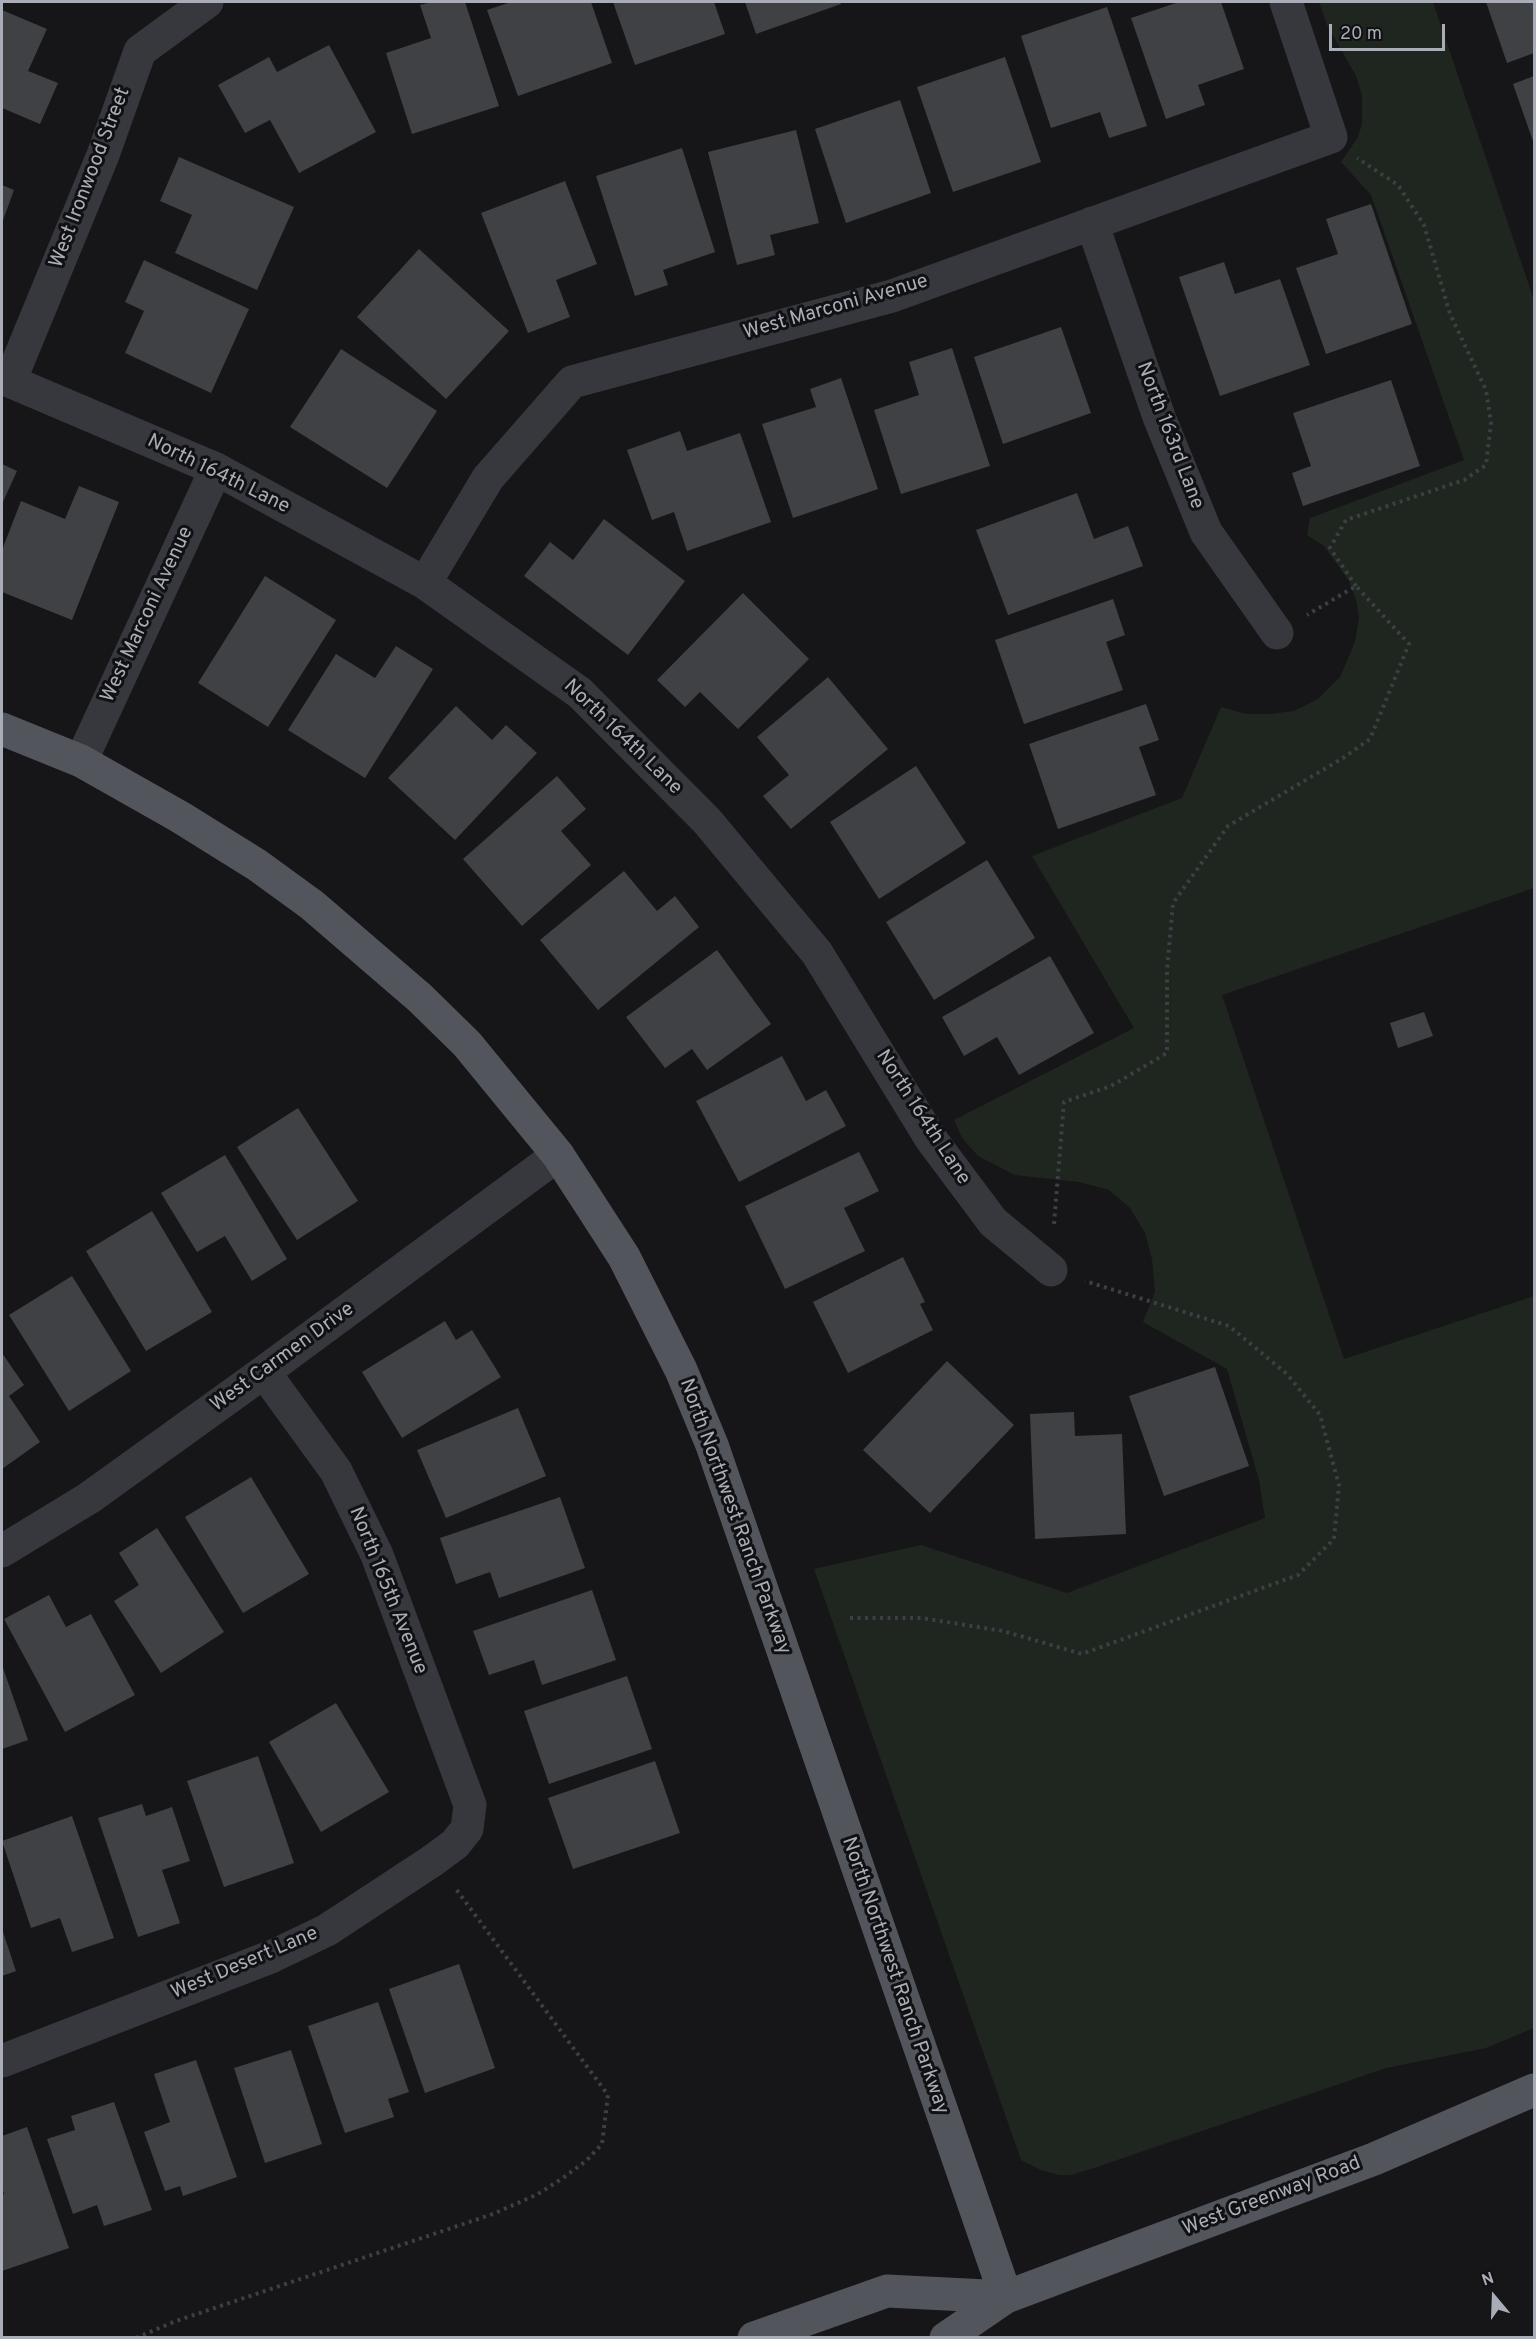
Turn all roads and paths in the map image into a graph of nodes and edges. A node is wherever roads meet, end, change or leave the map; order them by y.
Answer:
1 (207, 2) edge
2 (1286, 2) edge
3 (1331, 137) junction
4 (1092, 223) junction
5 (6, 379) edge
6 (216, 469) junction
7 (425, 583) junction
8 (1356, 586) junction
9 (1277, 633) joint
10 (2, 729) edge
11 (81, 761) junction
12 (558, 1155) junction
13 (1051, 1270) junction
14 (264, 1372) junction
15 (2, 1551) edge
16 (850, 1618) dead end
17 (467, 1829) joint
18 (432, 1861) junction
19 (2, 2061) edge
20 (1534, 2090) edge
21 (1006, 2297) junction
22 (136, 2337) edge
23 (754, 2337) edge
24 (946, 2337) edge

1 - 5 street, West Ironwood Street
2 - 3 street
3 - 4 street, West Marconi Avenue
3 - 8 path
4 - 7 street, West Marconi Avenue
4 - 9 street, North 163rd Lane
5 - 6 street, North 164th Lane
6 - 7 street, North 164th Lane
6 - 11 street, West Marconi Avenue
7 - 13 street, North 164th Lane
8 - 9 path
8 - 13 path
10 - 11 main road, North Northwest Ranch Parkway
11 - 12 main road, North Northwest Ranch Parkway
12 - 14 street, West Carmen Drive
12 - 21 main road, North Northwest Ranch Parkway
13 - 16 path
14 - 15 street, West Carmen Drive
14 - 17 street, North 165th Avenue
17 - 18 street, West Desert Lane
18 - 19 street, West Desert Lane
18 - 22 path
20 - 21 main road, West Greenway Road
21 - 23 main road, West Greenway Road
21 - 24 main road, West Greenway Road

